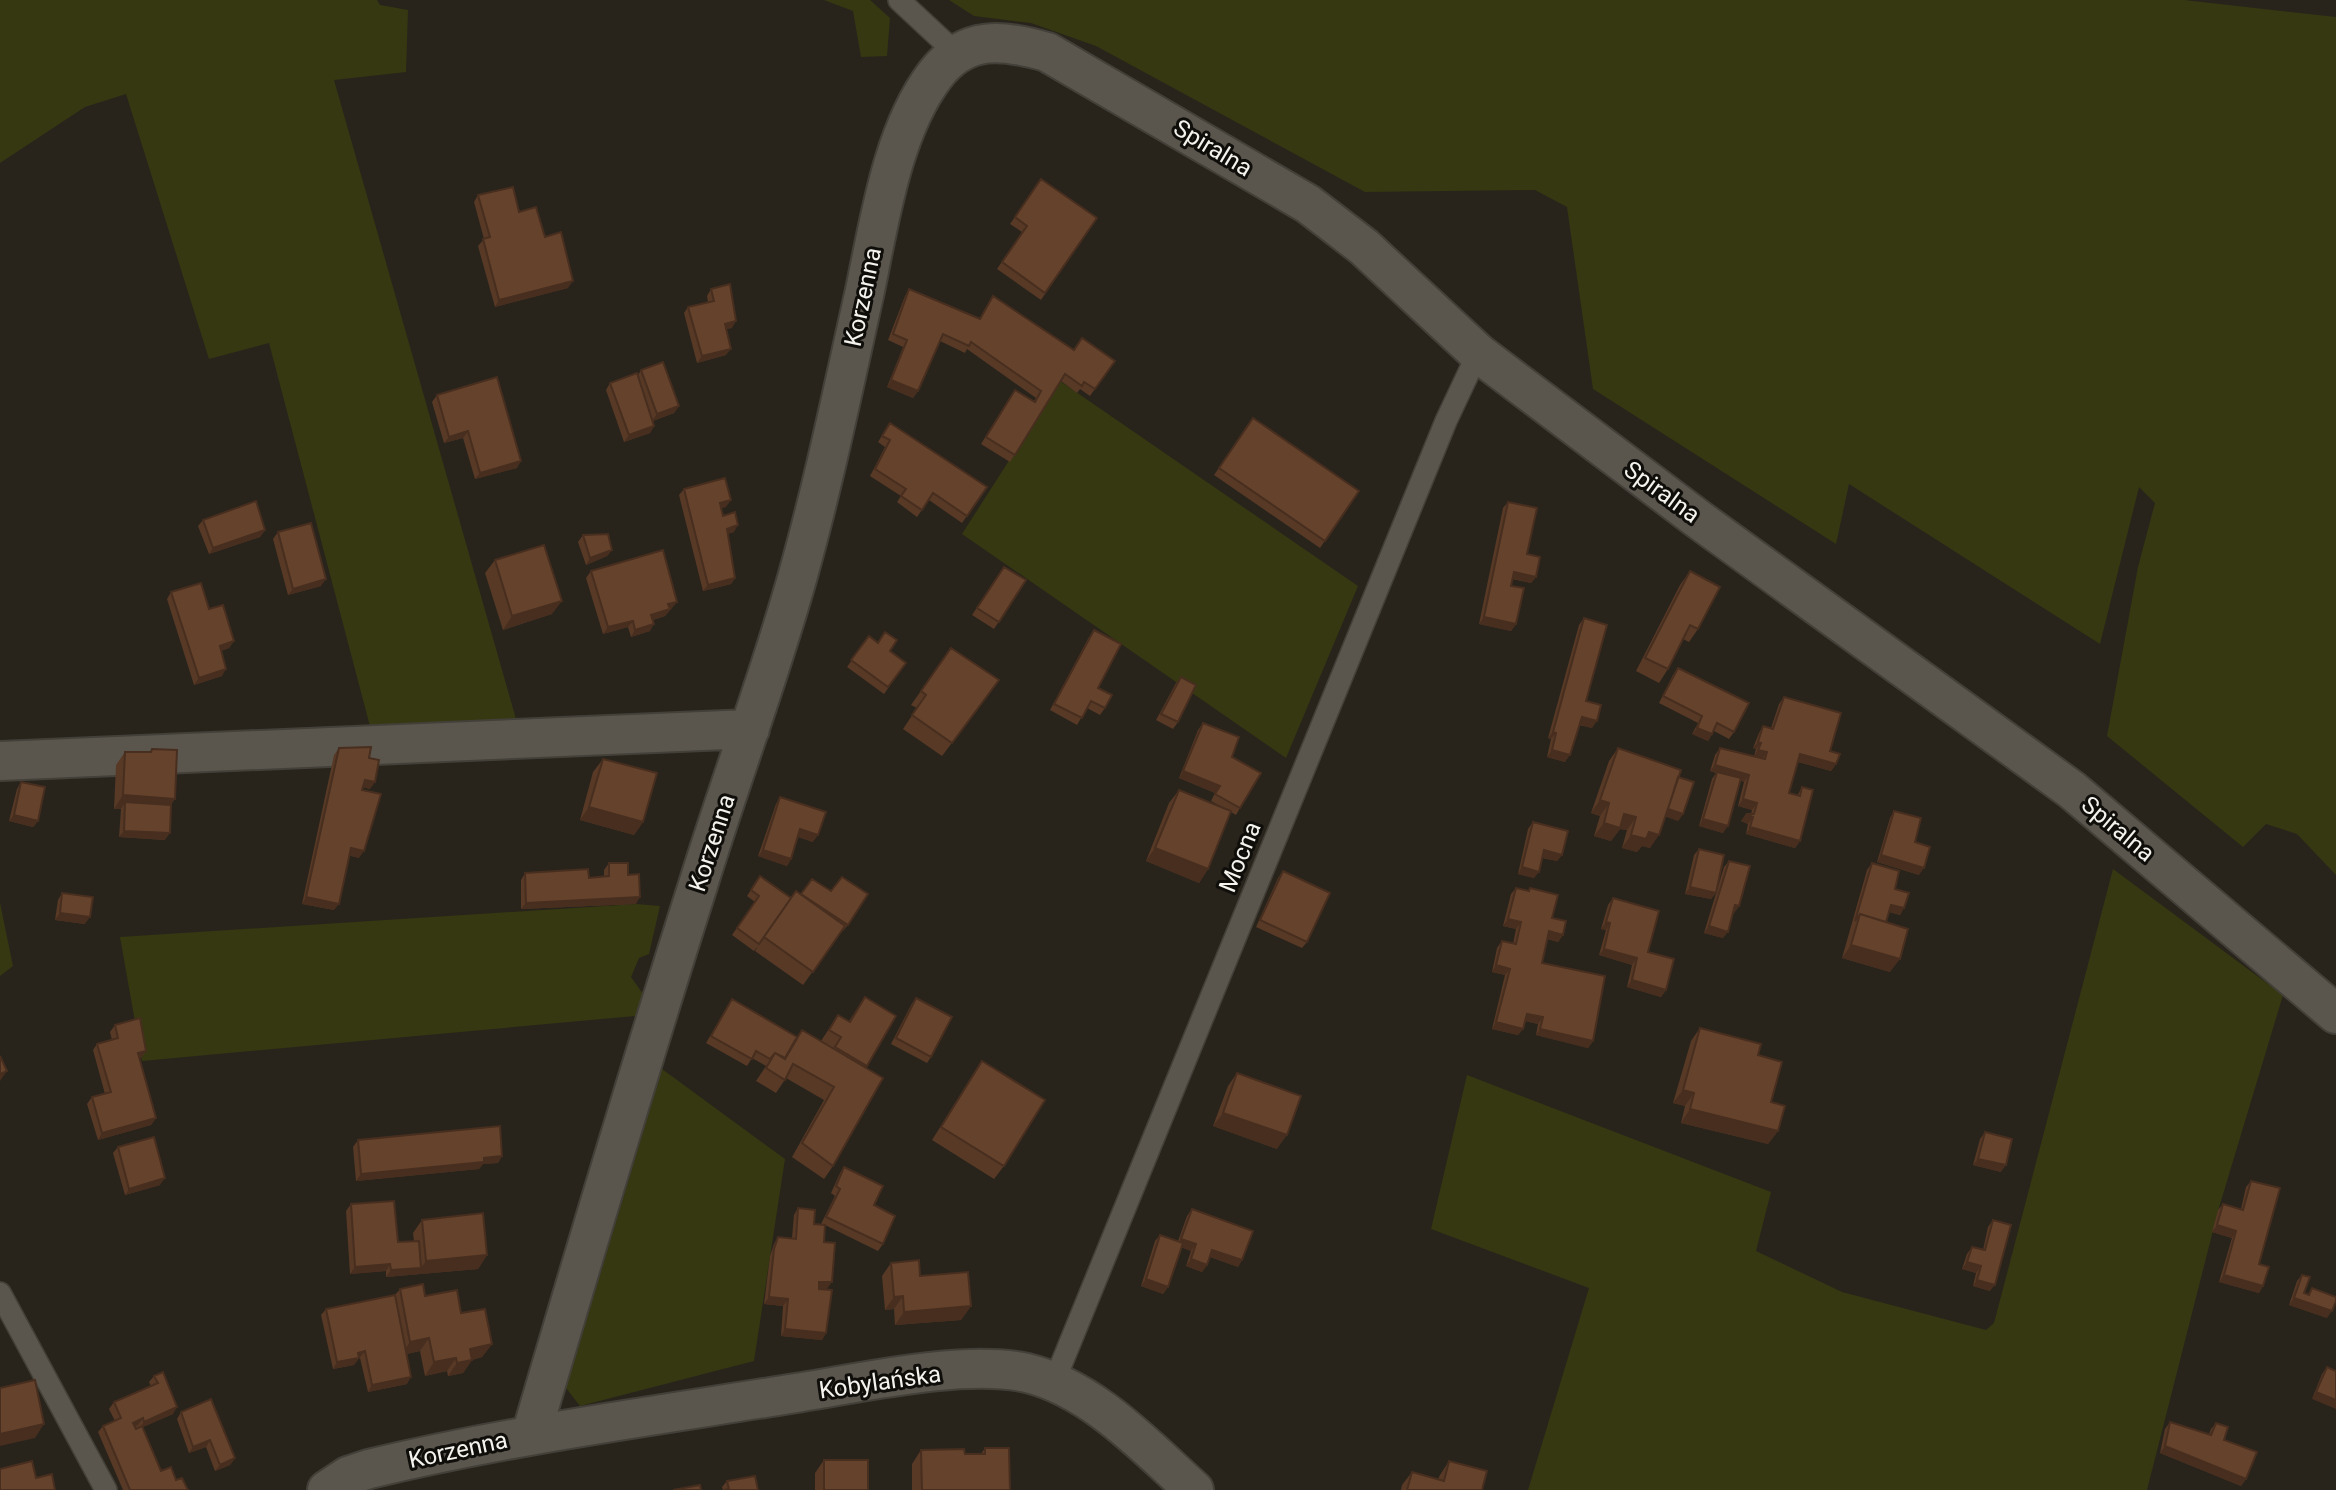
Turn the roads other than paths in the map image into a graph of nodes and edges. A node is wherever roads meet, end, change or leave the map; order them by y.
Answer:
1 (899, 0) edge
2 (957, 54) junction
3 (1478, 353) junction
4 (750, 729) junction
5 (0, 761) edge
6 (2336, 1014) edge
7 (0, 1293) edge
8 (1054, 1382) junction
9 (531, 1435) junction
10 (106, 1490) edge
11 (327, 1490) edge
12 (1194, 1490) edge

1 - 2 lane
2 - 3 street, Spiralna
2 - 4 street, Korzenna
3 - 6 street, Spiralna
3 - 8 lane, Mocna
4 - 5 street
4 - 9 street, Korzenna
7 - 10 lane
8 - 9 street, Kobylańska
8 - 12 street, Kobylańska
9 - 11 street, Korzenna

